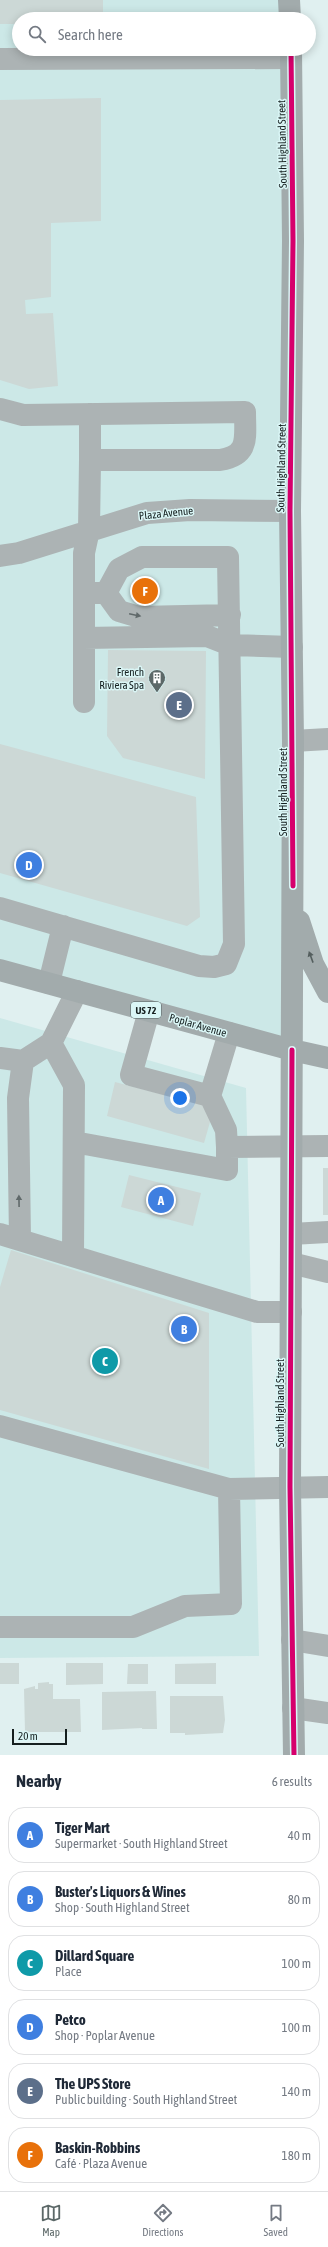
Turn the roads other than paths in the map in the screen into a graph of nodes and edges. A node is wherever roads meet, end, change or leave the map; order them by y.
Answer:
1 (290, 0) edge
2 (290, 12) edge
3 (175, 56) edge
4 (291, 56) edge
5 (0, 59) edge
6 (0, 409) edge
7 (90, 414) junction
8 (90, 460) junction
9 (290, 510) junction
10 (89, 530) junction
11 (0, 556) edge
12 (106, 593) junction
13 (84, 594) junction
14 (230, 615) junction
15 (84, 638) junction
16 (230, 645) junction
17 (292, 647) junction
18 (84, 702) dead end
19 (328, 739) edge
20 (293, 741) junction
21 (292, 886) junction
22 (0, 908) edge
23 (63, 926) junction
24 (0, 970) edge
25 (49, 984) junction
26 (77, 991) junction
27 (328, 992) edge
28 (149, 1011) junction
29 (229, 1033) junction
30 (51, 1043) junction
31 (292, 1050) junction
32 (0, 1058) edge
33 (328, 1058) edge
34 (23, 1061) junction
35 (210, 1096) junction
36 (74, 1142) junction
37 (328, 1146) edge
38 (227, 1148) junction
39 (292, 1148) junction
40 (328, 1232) edge
41 (291, 1234) junction
42 (10, 1237) edge
43 (73, 1256) junction
44 (291, 1262) junction
45 (328, 1272) edge
46 (291, 1312) junction
47 (0, 1426) edge
48 (290, 1487) junction
49 (328, 1487) edge
50 (229, 1489) junction
51 (0, 1627) edge
52 (292, 1640) junction
53 (328, 1646) edge
54 (293, 1708) junction
55 (328, 1713) edge
56 (294, 1755) edge

1 - 2 main road
3 - 5 street
4 - 9 main road, South Highland Street
6 - 7 street
7 - 8 street
7 - 8 street
8 - 10 street
9 - 10 street, Plaza Avenue
9 - 17 main road, South Highland Street
10 - 11 street, Plaza Avenue
10 - 13 street
12 - 13 street
12 -> 14 street
12 - 14 street
13 - 15 street
14 - 16 street
15 - 16 street
15 - 18 street
16 - 17 street
16 - 23 street
17 - 20 main road, South Highland Street
19 - 20 street
20 - 21 main road, South Highland Street
27 -> 21 main road
21 - 31 main road, South Highland Street
22 - 23 street
23 - 25 street
24 - 25 main road, Poplar Avenue / US 72
25 - 26 main road, Poplar Avenue / US 72
26 - 28 main road, Poplar Avenue / US 72
26 - 30 street
28 - 29 main road, Poplar Avenue / US 72
28 - 35 street
29 - 31 main road, Poplar Avenue / US 72
29 - 35 street
30 - 34 street
30 - 36 street
31 - 33 main road, Poplar Avenue / US 72
31 - 39 main road, South Highland Street
32 - 34 street
42 -> 34 street
35 - 38 street
36 - 38 street
36 - 43 street
37 - 39 street
38 - 39 street
39 - 41 main road, South Highland Street
40 - 41 street
41 - 44 main road, South Highland Street
42 - 43 street
43 - 46 street
44 - 45 street
44 - 46 main road, South Highland Street
46 - 48 main road, South Highland Street
47 - 50 street
48 - 49 street
48 - 50 street
48 - 52 main road, South Highland Street
50 - 51 street
52 - 53 street
52 - 54 main road, South Highland Street
54 - 55 street
54 - 56 main road, South Highland Street

